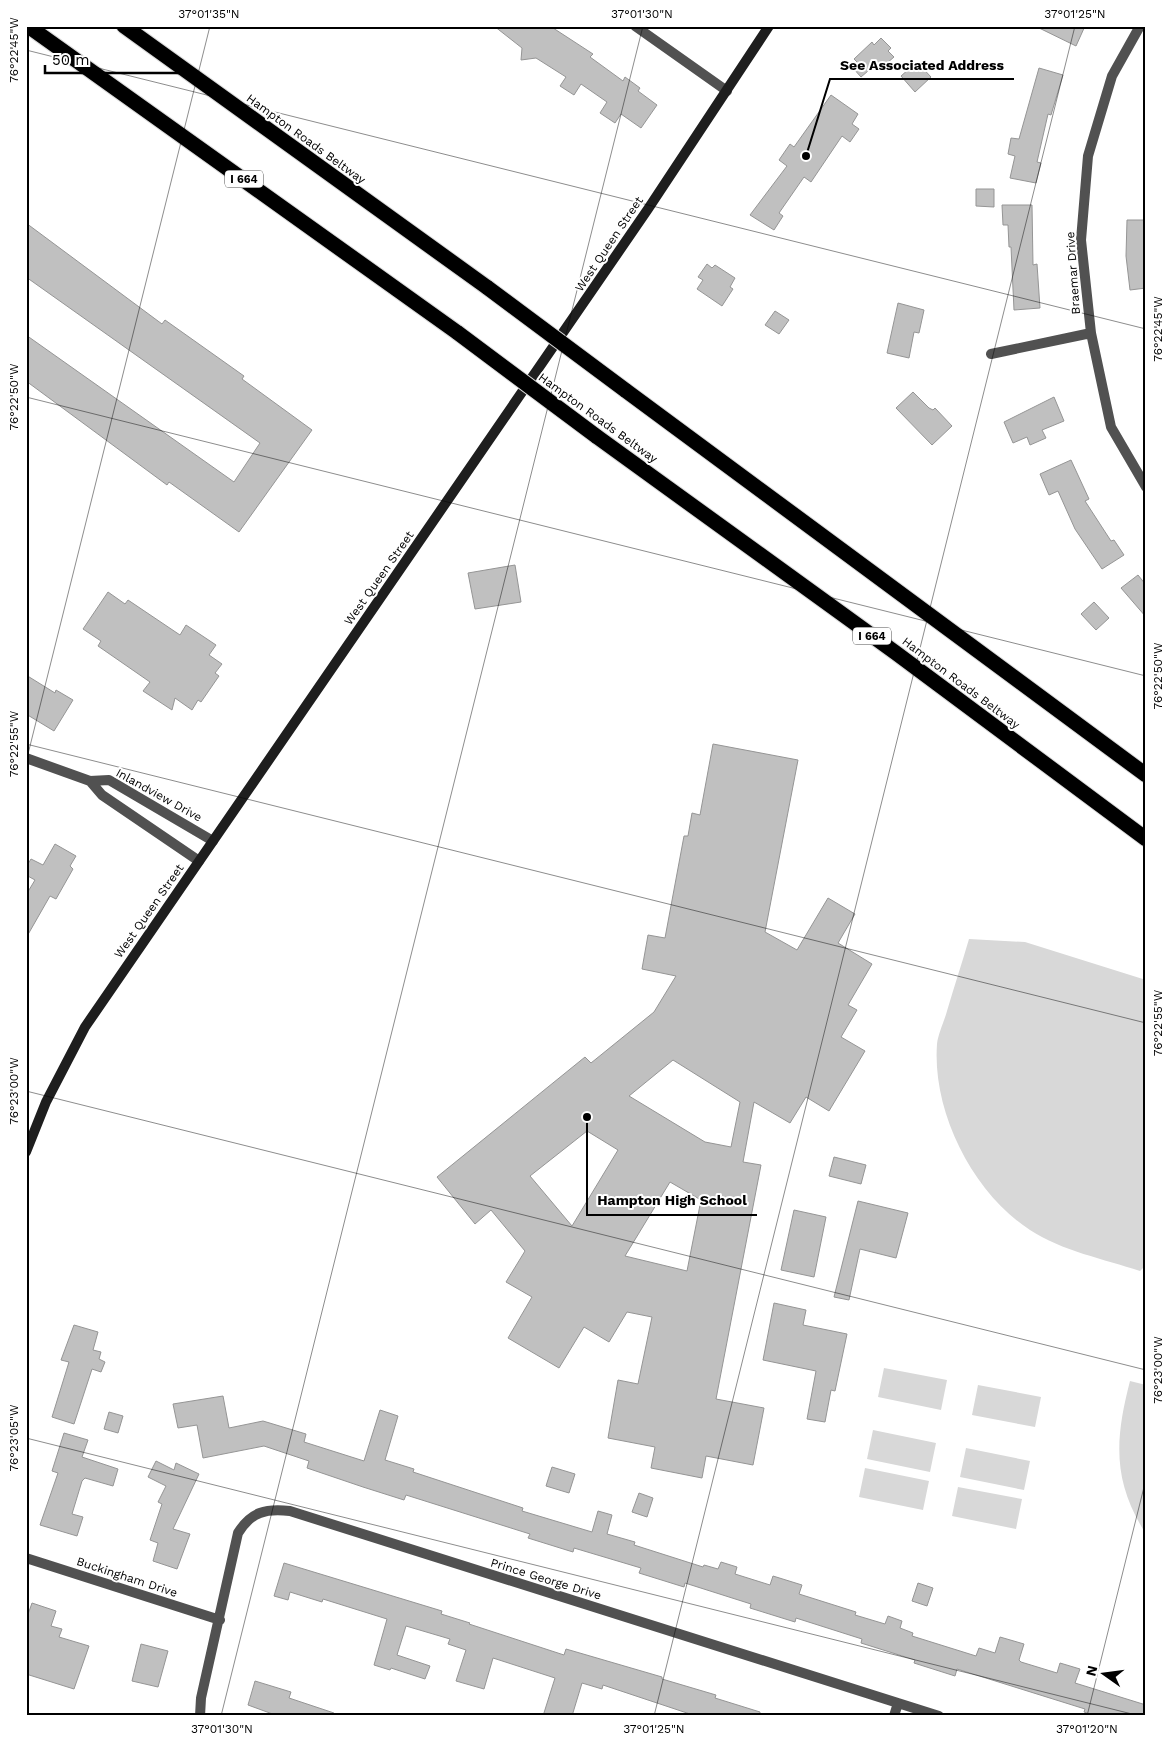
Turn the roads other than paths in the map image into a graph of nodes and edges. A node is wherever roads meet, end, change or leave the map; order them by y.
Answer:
1 (28, 26) edge
2 (124, 26) edge
3 (636, 26) edge
4 (769, 26) edge
5 (1140, 26) edge
6 (727, 91) junction
7 (1091, 333) junction
8 (991, 354) dead end
9 (1146, 487) edge
10 (26, 758) edge
11 (1146, 775) edge
12 (90, 781) junction
13 (1146, 839) edge
14 (213, 841) junction
15 (199, 861) junction
16 (26, 1152) edge
17 (26, 1558) edge
18 (220, 1620) junction
19 (898, 1703) junction
20 (200, 1716) edge
21 (894, 1716) edge
22 (939, 1716) edge

1 - 13 highway, Hampton Roads Beltway / I 664, bridge
2 - 11 highway, Hampton Roads Beltway, bridge
3 - 6 street
4 - 6 main road, West Queen Street
5 - 7 street, Braemar Drive
6 - 14 main road, West Queen Street
7 - 8 street
7 - 9 street, Braemar Drive
10 - 12 street, Inlandview Drive
12 - 14 street, Inlandview Drive
12 - 15 street, Inlandview Drive
14 - 15 main road, West Queen Street
15 - 16 main road, West Queen Street
17 - 18 street, Buckingham Drive
18 - 19 street, Prince George Drive
18 - 20 street, Prince George Drive
19 - 21 street
19 - 22 street, Prince George Drive

